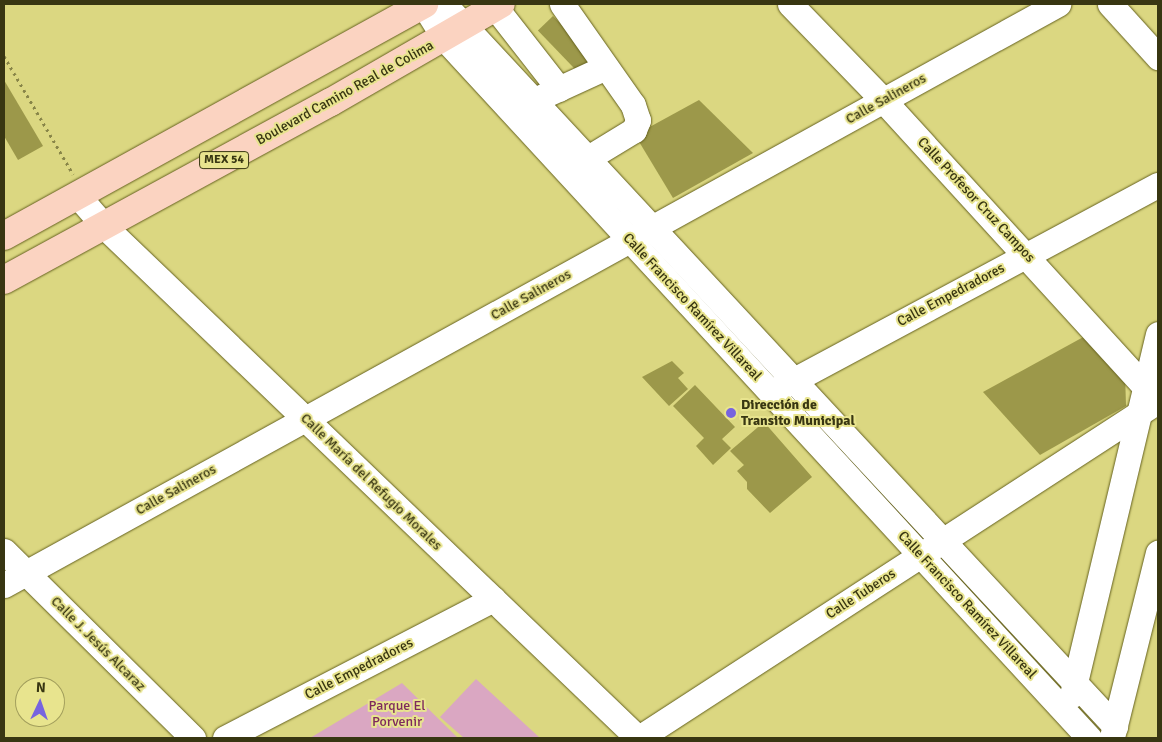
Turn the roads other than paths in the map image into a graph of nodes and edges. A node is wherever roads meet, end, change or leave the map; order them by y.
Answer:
1 (424, 4) edge
2 (444, 4) edge
3 (562, 4) edge
4 (790, 4) edge
5 (1058, 4) edge
6 (1110, 4) edge
7 (498, 5) edge
8 (454, 32) junction
9 (1158, 57) edge
10 (606, 67) junction
11 (559, 89) junction
12 (534, 100) junction
13 (884, 101) junction
14 (588, 158) junction
15 (566, 170) junction
16 (1158, 185) edge
17 (80, 193) junction
18 (104, 226) junction
19 (653, 228) junction
20 (4, 236) edge
21 (630, 240) junction
22 (1026, 255) junction
23 (4, 280) edge
24 (1158, 334) edge
25 (794, 380) junction
26 (770, 392) junction
27 (1150, 401) edge
28 (305, 419) junction
29 (943, 541) junction
30 (4, 551) edge
31 (1158, 553) edge
32 (921, 555) junction
33 (26, 572) junction
34 (4, 585) edge
35 (493, 600) junction
36 (1075, 682) junction
37 (1067, 714) junction
38 (1113, 724) edge
39 (1084, 737) edge
40 (193, 738) edge
41 (225, 738) edge
42 (638, 738) edge

1 - 8 street, Calle Francisco Ramírez Villareal
1 - 17 main road, MEX 54
2 - 8 street, Calle Francisco Ramírez Villareal
3 - 10 street
4 - 13 street, Calle Profesor Cruz Campos
5 - 13 street, Calle Salineros
6 - 9 street
7 - 8 main road, Boulevard Camino Real de Colima / MEX 54
7 - 11 street
8 - 12 street, Calle Francisco Ramírez Villareal
8 - 15 street, Calle Francisco Ramírez Villareal
8 - 18 main road, Boulevard Camino Real de Colima / MEX 54
10 - 11 street
10 - 14 street
11 - 12 street
12 - 14 street, Calle Francisco Ramírez Villareal
13 - 19 street, Calle Salineros
13 - 22 street, Calle Profesor Cruz Campos
14 - 15 street
14 - 19 street, Calle Francisco Ramírez Villareal
15 - 21 street, Calle Francisco Ramírez Villareal
16 - 22 street, Calle Empedradores
17 - 18 street, Calle María del Refugio Morales
17 - 20 main road, MEX 54
18 - 23 main road, Boulevard Camino Real de Colima / MEX 54
18 - 28 street, Calle María del Refugio Morales
19 - 21 street, Calle Salineros
19 - 25 street, Calle Francisco Ramírez Villareal
21 - 26 street, Calle Francisco Ramírez Villareal
21 - 28 street, Calle Salineros
22 - 25 street, Calle Empedradores
22 - 27 street, Calle Profesor Cruz Campos
24 - 27 street
25 - 26 street, Calle Empedradores
25 - 29 street, Calle Francisco Ramírez Villareal
26 - 32 street, Calle Francisco Ramírez Villareal
27 - 29 street, Calle Tuberos
27 - 36 street
28 - 33 street, Calle Salineros
28 - 35 street, Calle María del Refugio Morales
29 - 32 street, Calle Tuberos
29 - 36 street, Calle Francisco Ramírez Villareal
30 - 33 street, Calle J. Jesús Alcaraz
31 - 38 street
32 - 37 street, Calle Francisco Ramírez Villareal
32 - 42 street, Calle Tuberos
33 - 34 street, Calle Salineros
33 - 40 street, Calle J. Jesús Alcaraz
35 - 41 street, Calle Empedradores
35 - 42 street, Calle María del Refugio Morales
36 - 37 street
36 - 38 street, Calle Francisco Ramírez Villareal
37 - 39 street, Calle Francisco Ramírez Villareal
38 - 39 street

